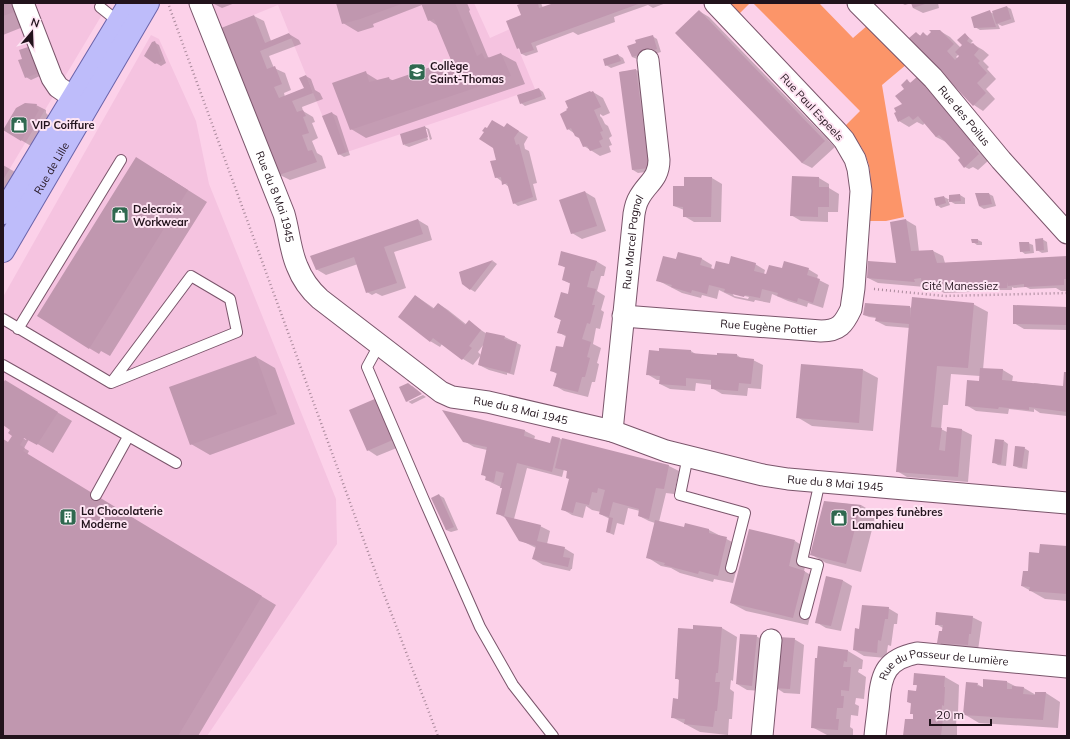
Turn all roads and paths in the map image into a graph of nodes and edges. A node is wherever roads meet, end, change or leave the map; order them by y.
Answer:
1 (23, 3) edge
2 (130, 3) edge
3 (148, 3) edge
4 (168, 3) edge
5 (200, 3) edge
6 (715, 3) edge
7 (858, 3) edge
8 (100, 7) dead end
9 (125, 27) junction
10 (648, 60) dead end
11 (80, 102) junction
12 (121, 160) dead end
13 (3, 213) edge
14 (1067, 233) edge
15 (3, 251) edge
16 (856, 257) joint
17 (854, 288) junction
18 (1067, 292) edge
19 (624, 316) junction
20 (3, 320) edge
21 (18, 329) junction
22 (379, 345) junction
23 (3, 365) edge
24 (111, 382) junction
25 (612, 431) junction
26 (128, 437) junction
27 (688, 456) junction
28 (176, 463) dead end
29 (820, 481) junction
30 (96, 495) dead end
31 (1067, 503) edge
32 (731, 568) dead end
33 (805, 614) dead end
34 (771, 640) dead end
35 (1067, 667) edge
36 (438, 736) edge
37 (553, 736) edge
38 (768, 736) edge
39 (875, 736) edge

1 - 11 street
2 - 9 main road, Rue de Lille
3 - 9 main road, Rue de Lille
4 - 36 path
5 - 22 street, Rue du 8 Mai 1945
6 - 16 street, Rue Paul Espeels
7 - 14 street, Rue des Poilus
8 - 9 lane
9 - 11 main road, Rue de Lille
10 - 19 street, Rue Marcel Pagnol
11 - 13 main road, Rue de Lille
11 - 15 main road, Rue de Lille
12 - 21 lane
16 - 17 street, Rue Eugène Pottier
17 - 18 path, Cité Manessiez
17 - 19 street, Rue Eugène Pottier
19 - 25 street, Rue Marcel Pagnol
20 - 21 lane
21 - 24 lane
22 - 25 street, Rue du 8 Mai 1945
22 - 37 lane
23 - 26 lane
24 - 24 lane
25 - 27 street, Rue du 8 Mai 1945
26 - 28 lane
26 - 30 lane
27 - 29 street, Rue du 8 Mai 1945
27 - 32 lane
29 - 31 street, Rue du 8 Mai 1945
29 - 33 lane
34 - 38 street
35 - 39 street, Rue du Passeur de Lumière

